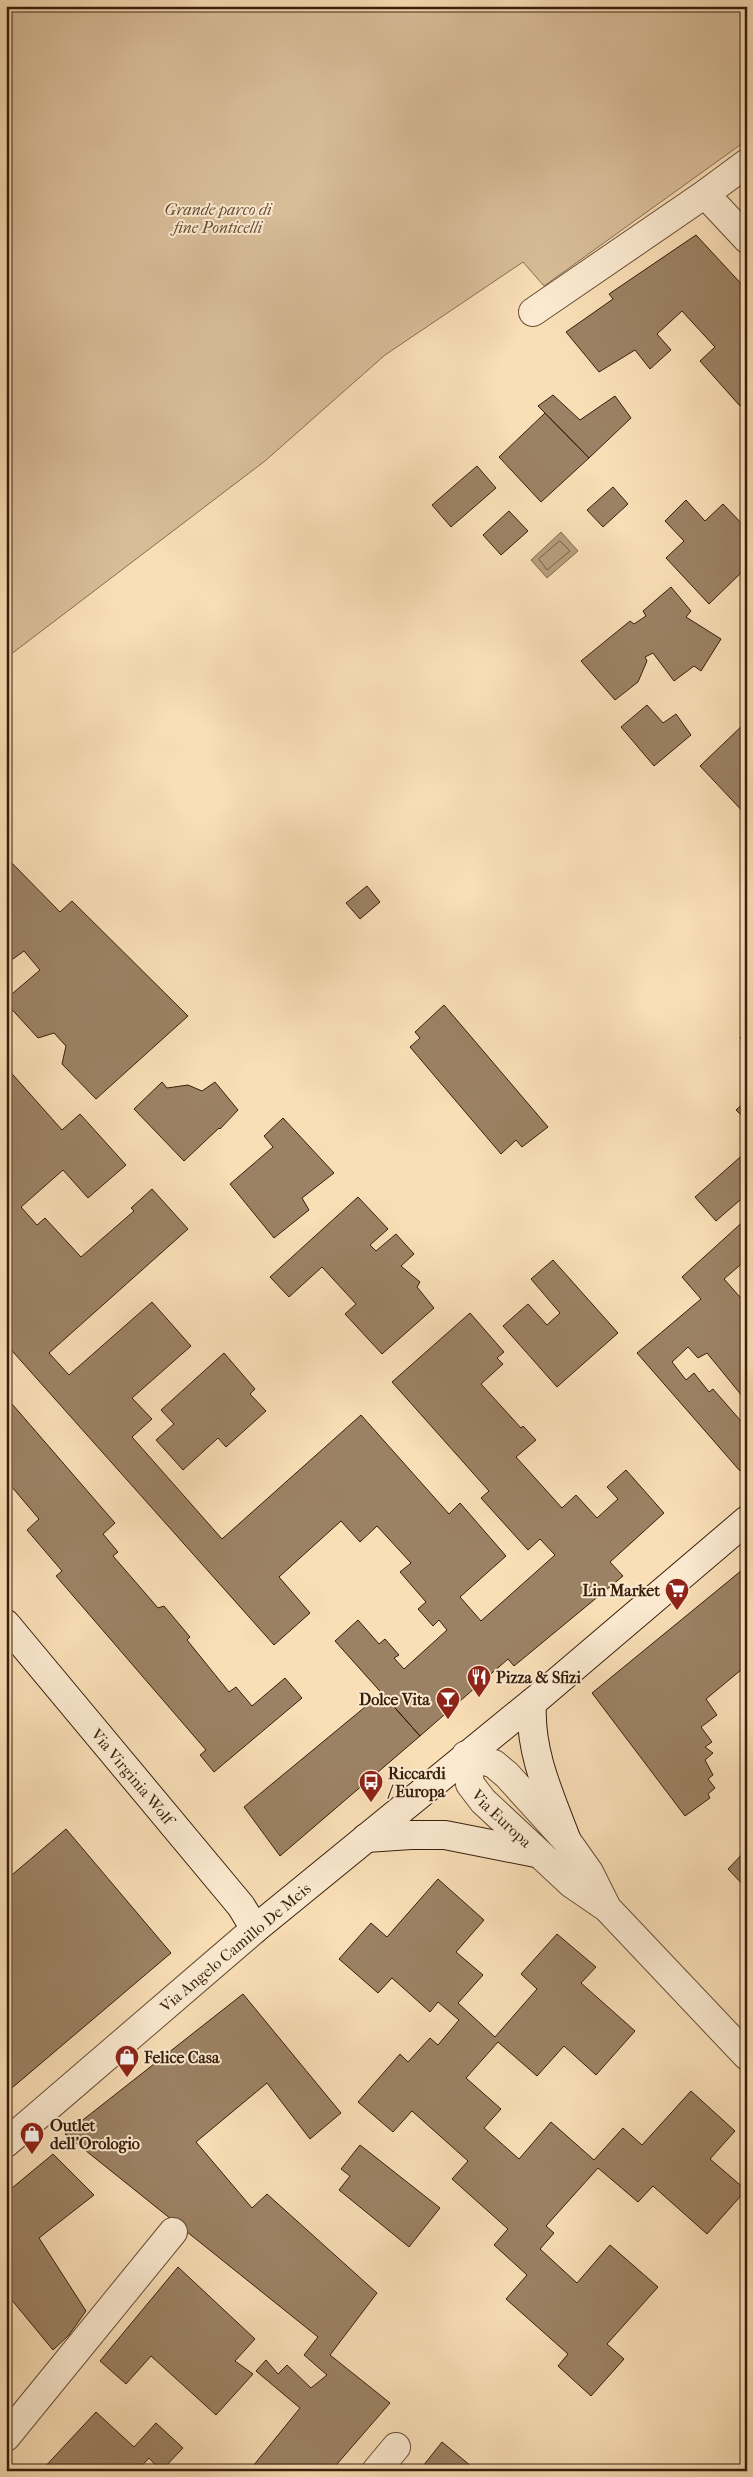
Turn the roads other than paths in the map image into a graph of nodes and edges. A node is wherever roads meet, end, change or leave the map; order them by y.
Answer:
1 (747, 163) edge
2 (705, 194) junction
3 (747, 239) edge
4 (534, 312) dead end
5 (747, 1520) edge
6 (6, 1624) edge
7 (532, 1703) junction
8 (466, 1755) junction
9 (366, 1838) junction
10 (567, 1841) junction
11 (536, 1853) junction
12 (607, 1908) junction
13 (255, 1929) junction
14 (747, 2056) edge
15 (6, 2143) edge
16 (172, 2232) dead end
17 (6, 2437) edge
18 (396, 2447) dead end
19 (376, 2471) edge

1 - 2 street
2 - 3 street
2 - 4 street
5 - 7 street, Via Angelo Camillo De Meis
6 - 13 street, Via Virginia Wolf
7 - 8 street, Via Angelo Camillo De Meis
7 - 10 street
8 - 9 street, Via Angelo Camillo De Meis
8 - 10 street, Via Europa
8 - 11 street, Via Europa
9 - 11 street
9 - 13 street, Via Angelo Camillo De Meis
10 - 12 street, Via Europa
11 - 12 street, Via Europa
12 - 14 street, Via Europa
13 - 15 street, Via Angelo Camillo De Meis
16 - 17 street
18 - 19 street

